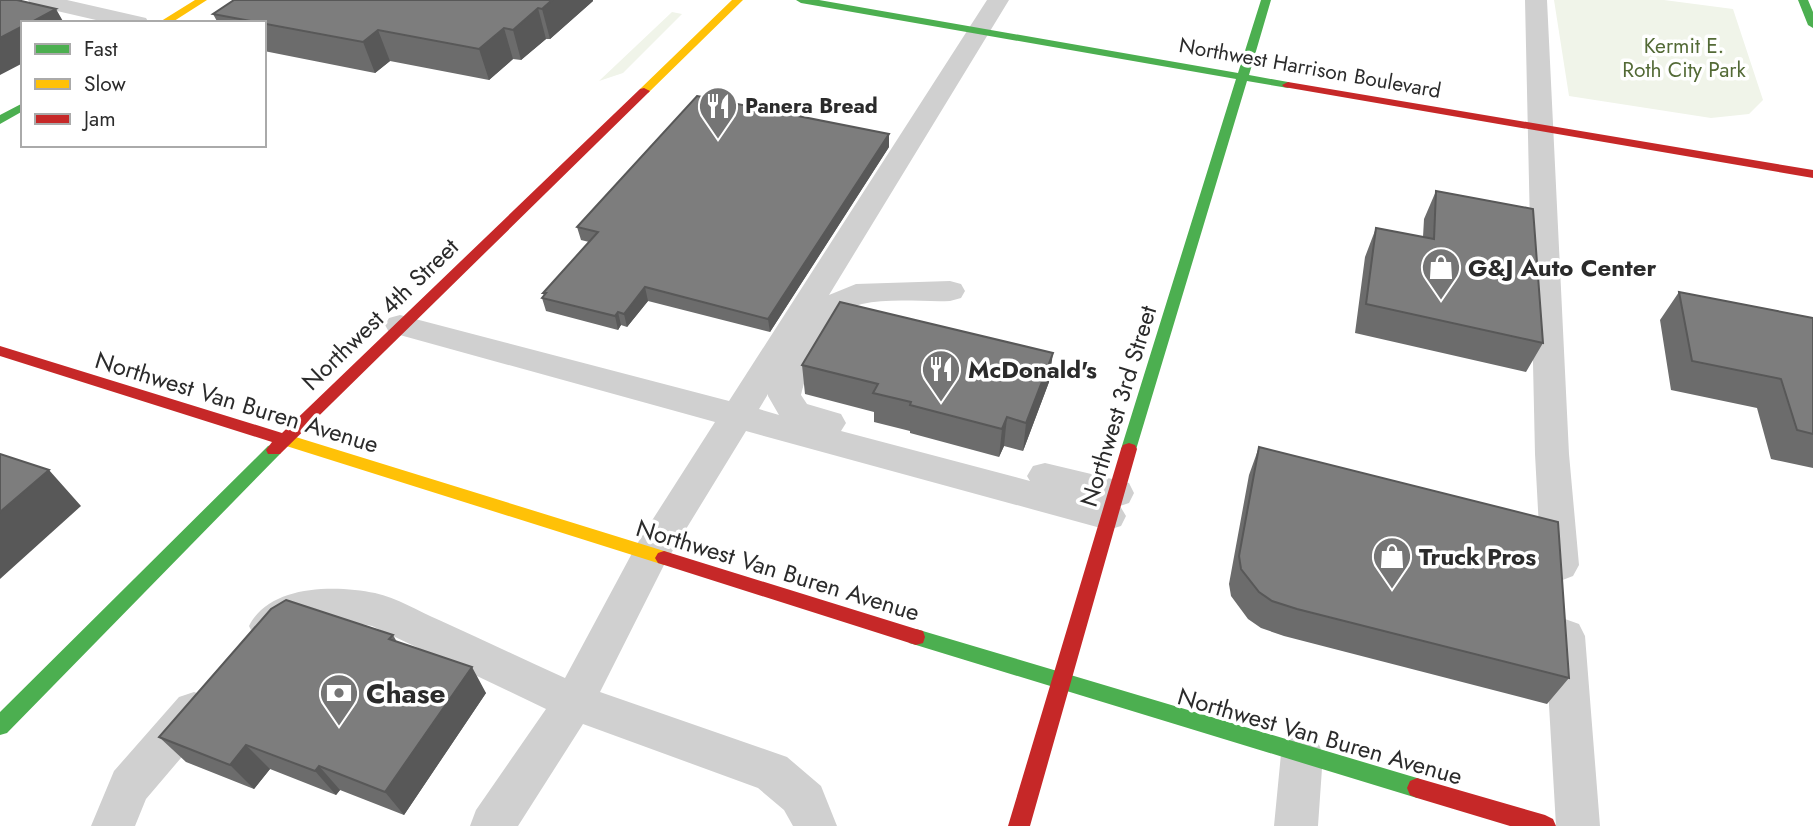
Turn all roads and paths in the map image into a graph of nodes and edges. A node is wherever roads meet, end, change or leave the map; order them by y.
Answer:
1 (39, 0) edge
2 (124, 0) edge
3 (202, 0) edge
4 (738, 0) edge
5 (801, 0) edge
6 (998, 0) edge
7 (1266, 0) edge
8 (1536, 0) edge
9 (1803, 0) edge
10 (83, 6) edge
11 (132, 21) edge
12 (166, 21) edge
13 (1813, 25) edge
14 (979, 32) junction
15 (1244, 78) junction
16 (21, 107) edge
17 (0, 120) edge
18 (1542, 130) junction
19 (1813, 173) edge
20 (950, 291) dead end
21 (400, 325) junction
22 (0, 351) edge
23 (737, 416) junction
24 (286, 440) junction
25 (1112, 504) junction
26 (650, 555) junction
27 (243, 652) edge
28 (1061, 682) junction
29 (217, 683) edge
30 (574, 702) junction
31 (0, 726) edge
32 (1302, 754) junction
33 (113, 826) edge
34 (492, 826) edge
35 (815, 826) edge
36 (1019, 826) edge
37 (1296, 826) edge
38 (1545, 826) edge
39 (1578, 826) edge

1 - 10 lane
2 - 10 lane
3 - 12 main road
4 - 21 main road, Northwest 4th Street
5 - 14 main road, Northwest Harrison Boulevard
6 - 14 lane
7 - 15 main road, Northwest 3rd Street
8 - 18 lane
9 - 13 main road
10 - 11 lane
14 - 15 main road, Northwest Harrison Boulevard
14 - 23 lane
15 - 18 main road, Northwest Harrison Boulevard
15 - 25 main road, Northwest 3rd Street
16 - 17 main road
18 - 19 main road, Northwest Harrison Boulevard
18 - 39 lane
20 - 25 lane
21 - 23 lane
21 - 24 main road, Northwest 4th Street
22 - 24 main road, Northwest Van Buren Avenue
23 - 25 lane
23 - 26 lane
24 - 26 main road, Northwest Van Buren Avenue
24 - 31 main road, Northwest 4th Street
25 - 28 main road, Northwest 3rd Street
26 - 28 main road, Northwest Van Buren Avenue
26 - 30 lane
27 - 30 lane
28 - 32 main road, Northwest Van Buren Avenue
28 - 36 main road, Northwest 3rd Street
29 - 33 lane
30 - 34 lane
30 - 35 lane
32 - 37 lane
32 - 38 main road, Northwest Van Buren Avenue

